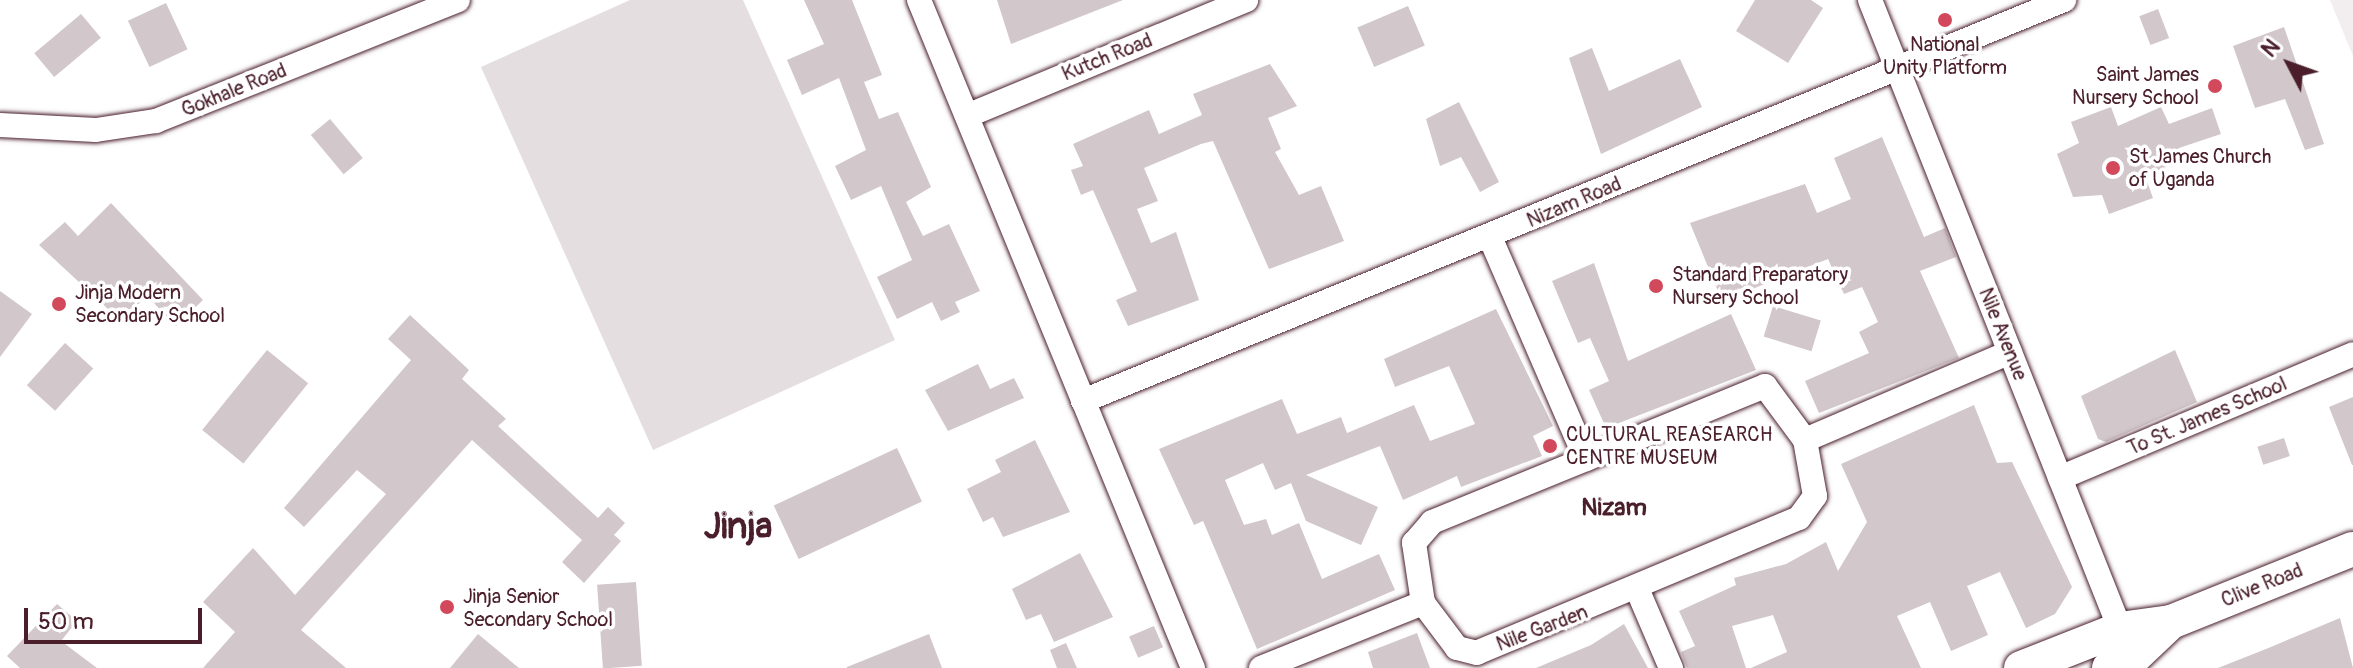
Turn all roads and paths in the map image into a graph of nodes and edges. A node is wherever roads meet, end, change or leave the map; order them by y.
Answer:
1 (458, 0) edge
2 (919, 0) edge
3 (1246, 0) edge
4 (1870, 0) edge
5 (2064, 0) edge
6 (1898, 70) junction
7 (969, 115) junction
8 (0, 125) edge
9 (1490, 237) junction
10 (2010, 352) junction
11 (2353, 354) edge
12 (1083, 401) junction
13 (1805, 440) junction
14 (1586, 459) junction
15 (2060, 478) junction
16 (2353, 549) edge
17 (1638, 591) junction
18 (1423, 603) junction
19 (2125, 656) edge
20 (1193, 668) edge
21 (1261, 668) edge
22 (1671, 668) edge
23 (2021, 668) edge

1 - 8 street, Gokhale Road
2 - 7 street
3 - 7 street, Kutch Road
4 - 6 street, Nile Avenue
5 - 6 street, Nizam Road
6 - 9 street, Nizam Road
6 - 10 street, Nile Avenue
7 - 12 street
9 - 12 street, Nizam Road
9 - 14 street
10 - 13 street
10 - 15 street, Nile Avenue
11 - 15 street, To St. James School
12 - 20 street
13 - 14 street, Nile Garden
13 - 17 street, Nile Garden
14 - 18 street, Nile Garden
15 - 19 street, Nile Avenue
16 - 19 street, Clive Road
17 - 18 street, Nile Garden
17 - 22 street
18 - 21 street
19 - 23 street, Clive Road

